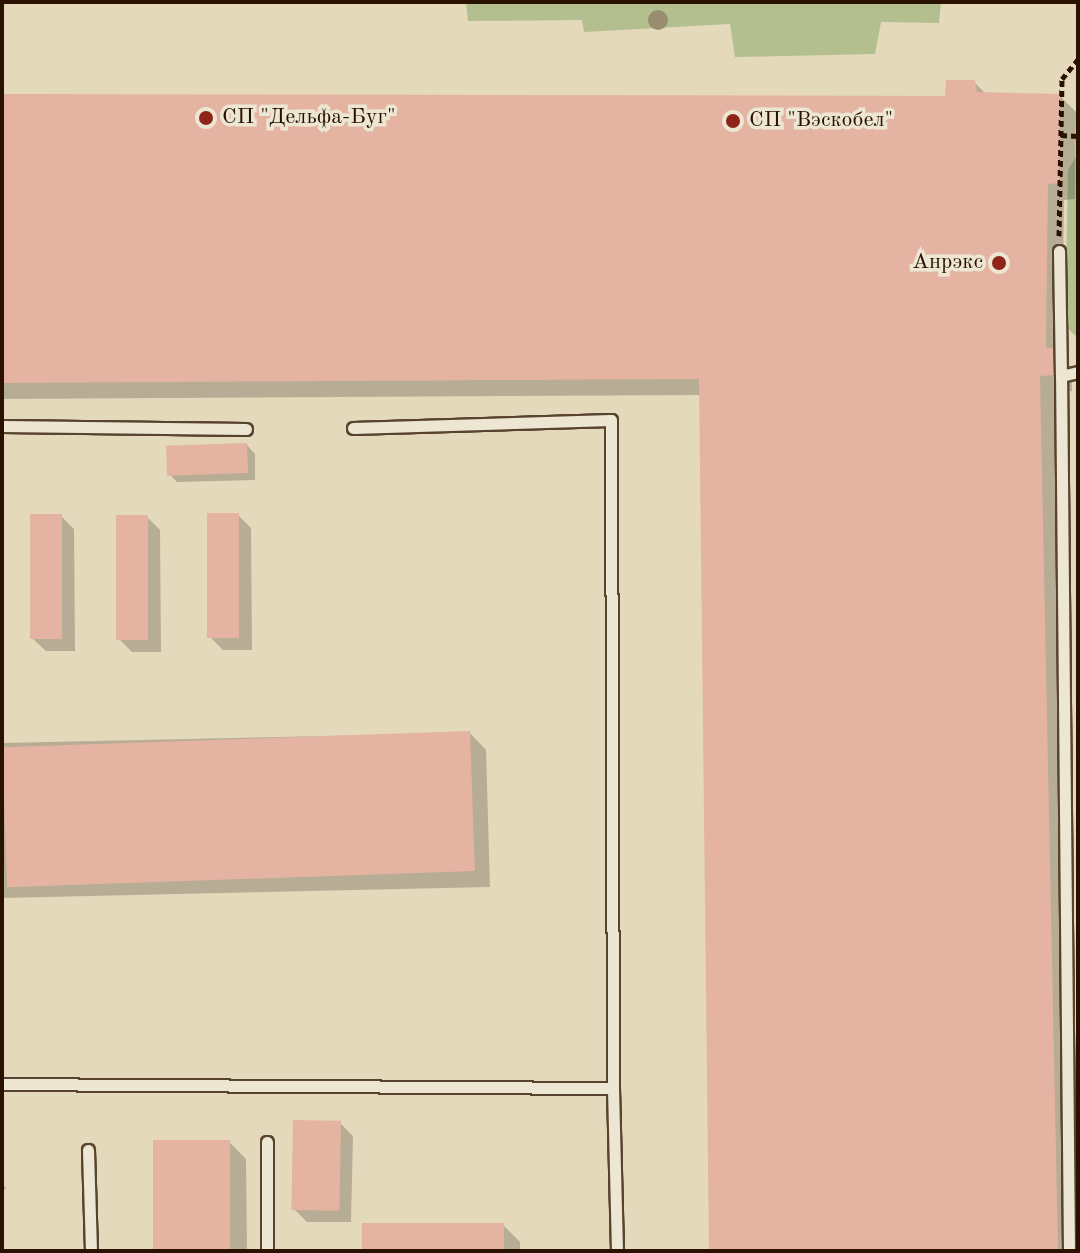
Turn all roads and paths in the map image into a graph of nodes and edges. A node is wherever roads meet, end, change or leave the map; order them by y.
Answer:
1 (1078, 59) edge
2 (1061, 135) junction
3 (1078, 136) edge
4 (1059, 251) joint
5 (1078, 372) edge
6 (1061, 376) junction
7 (2, 426) edge
8 (353, 428) dead end
9 (246, 429) dead end
10 (1072, 808) edge
11 (2, 1084) edge
12 (613, 1088) junction
13 (267, 1142) dead end
14 (88, 1150) dead end
15 (91, 1251) edge
16 (267, 1251) edge
17 (617, 1251) edge
18 (1069, 1251) edge

1 - 2 path
2 - 3 path
2 - 4 path
4 - 6 lane
5 - 6 lane
6 - 10 lane
7 - 9 lane
8 - 12 lane
10 - 18 lane
11 - 12 lane
12 - 17 lane
13 - 16 lane
14 - 15 lane

